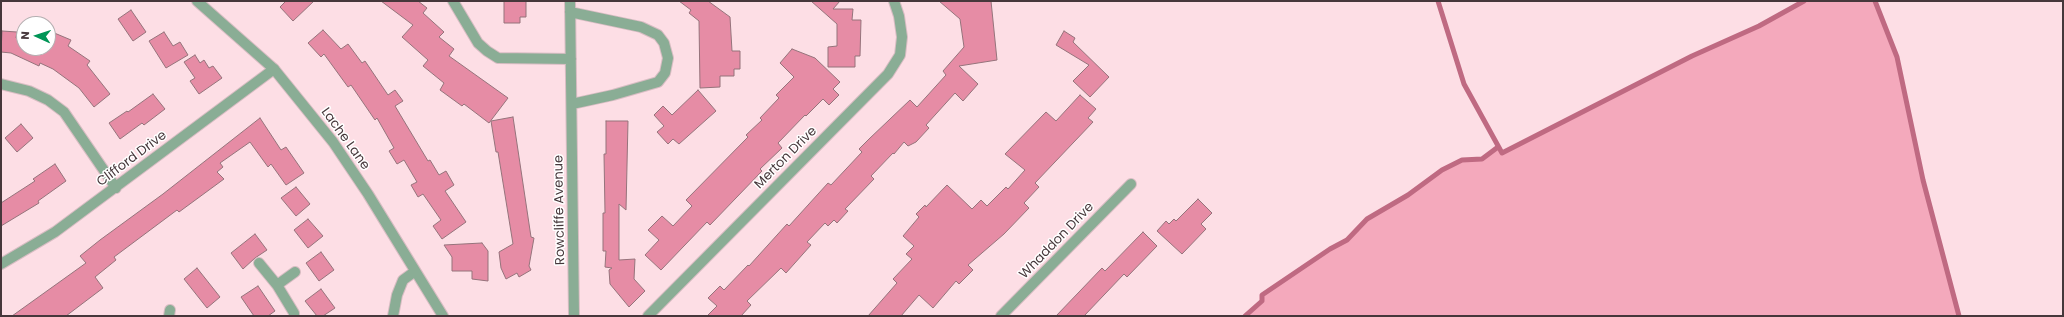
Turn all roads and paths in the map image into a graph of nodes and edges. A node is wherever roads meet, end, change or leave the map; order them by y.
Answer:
1 (197, 1) edge
2 (454, 1) edge
3 (570, 1) edge
4 (894, 1) edge
5 (570, 12) junction
6 (571, 59) junction
7 (274, 69) junction
8 (1, 84) edge
9 (572, 104) junction
10 (1131, 184) dead end
11 (116, 188) junction
12 (259, 263) dead end
13 (1, 264) edge
14 (295, 272) dead end
15 (414, 272) junction
16 (277, 285) junction
17 (294, 316) edge
18 (393, 316) edge
19 (442, 316) edge
20 (574, 316) edge
21 (648, 316) edge
22 (1002, 316) edge

1 - 7 street, Lache Lane
2 - 6 street
3 - 5 street, Rowcliffe Avenue
4 - 21 street, Merton Drive
5 - 6 street, Rowcliffe Avenue
5 - 9 street
6 - 9 street, Rowcliffe Avenue
7 - 11 street, Clifford Drive
7 - 15 street, Lache Lane
8 - 11 street
9 - 20 street, Rowcliffe Avenue
10 - 22 street, Whaddon Drive
11 - 13 street, Clifford Drive
12 - 16 street
14 - 16 street
15 - 18 street
15 - 19 street, Lache Lane
16 - 17 street

